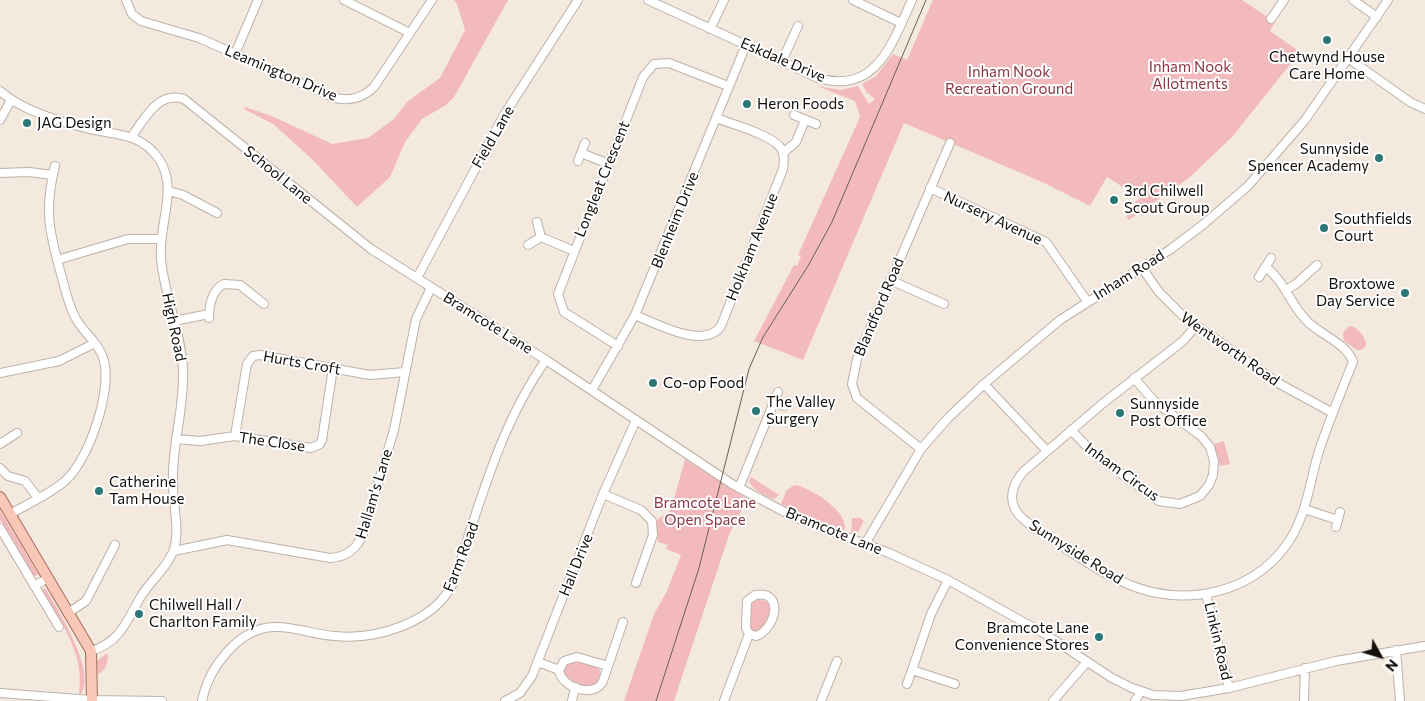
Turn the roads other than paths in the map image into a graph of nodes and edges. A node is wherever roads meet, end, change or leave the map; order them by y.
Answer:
1 (126, 0) edge
2 (258, 0) edge
3 (344, 0) edge
4 (432, 0) edge
5 (578, 0) edge
6 (648, 0) edge
7 (724, 0) edge
8 (853, 0) edge
9 (912, 0) edge
10 (1284, 0) edge
11 (1353, 0) edge
12 (1388, 0) edge
13 (1377, 17) junction
14 (1271, 20) dead end
15 (901, 23) junction
16 (798, 26) dead end
17 (710, 29) junction
18 (410, 33) junction
19 (746, 45) junction
20 (235, 54) junction
21 (1348, 58) junction
22 (782, 61) junction
23 (728, 86) junction
24 (0, 91) edge
25 (11, 100) junction
26 (1425, 109) edge
27 (794, 115) dead end
28 (716, 118) junction
29 (0, 120) edge
30 (806, 120) junction
31 (816, 124) dead end
32 (132, 136) junction
33 (585, 143) dead end
34 (950, 143) dead end
35 (581, 153) junction
36 (784, 153) junction
37 (578, 161) dead end
38 (608, 164) junction
39 (55, 166) dead end
40 (0, 173) edge
41 (52, 175) junction
42 (930, 188) junction
43 (169, 192) junction
44 (217, 213) dead end
45 (537, 222) dead end
46 (541, 237) junction
47 (160, 239) junction
48 (528, 245) dead end
49 (574, 251) junction
50 (1271, 258) dead end
51 (57, 260) junction
52 (1316, 265) dead end
53 (1142, 268) junction
54 (1267, 268) junction
55 (1259, 277) dead end
56 (417, 278) junction
57 (890, 280) junction
58 (431, 288) junction
59 (1286, 290) junction
60 (264, 291) dead end
61 (1087, 301) junction
62 (944, 304) dead end
63 (635, 315) junction
64 (174, 321) junction
65 (1196, 326) junction
66 (95, 343) junction
67 (618, 346) junction
68 (546, 360) junction
69 (333, 368) junction
70 (405, 372) junction
71 (0, 374) edge
72 (1134, 378) junction
73 (984, 384) junction
74 (592, 390) junction
75 (778, 392) dead end
76 (774, 402) junction
77 (784, 406) dead end
78 (1332, 413) junction
79 (636, 420) junction
80 (1071, 430) junction
81 (17, 433) dead end
82 (235, 436) junction
83 (176, 440) junction
84 (0, 444) edge
85 (921, 449) junction
86 (1047, 451) junction
87 (0, 468) edge
88 (739, 488) junction
89 (604, 494) junction
90 (0, 497) edge
91 (38, 498) junction
92 (1304, 509) junction
93 (10, 514) junction
94 (1338, 520) dead end
95 (0, 528) edge
96 (865, 544) junction
97 (115, 545) dead end
98 (101, 550) dead end
99 (174, 551) junction
100 (110, 554) junction
101 (48, 578) junction
102 (948, 580) junction
103 (636, 583) dead end
104 (34, 586) junction
105 (1206, 594) junction
106 (68, 613) junction
107 (54, 619) junction
108 (623, 622) dead end
109 (46, 624) dead end
110 (59, 627) dead end
111 (749, 634) junction
112 (1425, 646) edge
113 (1396, 650) junction
114 (91, 651) junction
115 (837, 661) dead end
116 (538, 662) junction
117 (1087, 662) junction
118 (608, 666) junction
119 (1304, 668) junction
120 (559, 670) junction
121 (912, 670) junction
122 (945, 681) junction
123 (907, 684) dead end
124 (955, 684) dead end
125 (574, 687) junction
126 (1229, 688) junction
127 (942, 690) dead end
128 (1141, 691) junction
129 (0, 693) edge
130 (18, 698) edge
131 (92, 700) edge
132 (162, 701) edge
133 (202, 701) edge
134 (505, 701) edge
135 (572, 701) edge
136 (724, 701) edge
137 (821, 701) edge
138 (1053, 701) edge
139 (1135, 701) edge
140 (1304, 701) edge
141 (1400, 701) edge

1 - 20 street, Leamington Drive
2 - 20 street
3 - 18 street
4 - 18 street, Leamington Drive
5 - 56 street, Field Lane
6 - 17 street, Eskdale Drive
7 - 17 street
8 - 15 street
9 - 15 street, Eskdale Drive
10 - 14 street
11 - 13 street
12 - 13 street, Inham Road
13 - 21 street, Inham Road
15 - 22 street, Eskdale Drive
16 - 22 street
17 - 19 street, Eskdale Drive
18 - 20 street, Leamington Drive
19 - 22 street, Eskdale Drive
19 - 23 street, Blenheim Drive
21 - 26 street
21 - 53 street, Inham Road
23 - 28 street, Blenheim Drive
23 - 38 street, Longleat Crescent
24 - 25 street, High Road
25 - 29 street
25 - 32 street, High Road
27 - 30 street
28 - 36 street
28 - 63 street, Blenheim Drive
30 - 31 street
30 - 36 street
32 - 43 street, High Road
32 - 56 street, School Lane
33 - 35 street
34 - 42 street, Blandford Road
35 - 37 street
35 - 38 street
36 - 63 street, Holkham Avenue
38 - 49 street, Longleat Crescent
39 - 41 street
40 - 41 street
41 - 51 street
42 - 57 street, Blandford Road
42 - 61 street, Nursery Avenue
43 - 44 street
43 - 47 street, High Road
45 - 46 street
46 - 48 street
46 - 49 street
47 - 51 street
47 - 64 street, High Road
49 - 67 street, Longleat Crescent
50 - 54 street
51 - 66 street
52 - 59 street
53 - 61 street, Inham Road
53 - 65 street, Wentworth Road
54 - 55 street
54 - 59 street
56 - 58 street, School Lane
57 - 62 street
57 - 85 street, Blandford Road
58 - 68 street, Bramcote Lane
58 - 70 street, Hallam's Lane
59 - 78 street, Sunnyside Road
60 - 64 street
61 - 73 street, Inham Road
63 - 67 street, Blenheim Drive
64 - 83 street, High Road
65 - 72 street, Sunnyside Road
65 - 78 street, Wentworth Road
66 - 71 street
66 - 91 street
67 - 74 street, Blenheim Drive
68 - 74 street, Bramcote Lane
68 - 133 street, Farm Road
69 - 70 street, Hurts Croft
69 - 82 street, The Close
69 - 82 street, Hurts Croft
70 - 99 street, Hallam's Lane
72 - 80 street, Sunnyside Road
72 - 80 street, Inham Circus
73 - 85 street, Inham Road
73 - 86 street
74 - 79 street, Bramcote Lane
75 - 76 street
76 - 77 street
76 - 88 street
78 - 92 street, Sunnyside Road
79 - 88 street, Bramcote Lane
79 - 89 street, Hall Drive
80 - 86 street, Sunnyside Road
81 - 84 street
82 - 83 street, The Close
83 - 99 street, High Road
85 - 96 street, Inham Road
86 - 105 street, Sunnyside Road
87 - 91 street
88 - 96 street, Bramcote Lane
89 - 103 street
89 - 116 street, Hall Drive
90 - 93 main road
91 - 93 street
92 - 94 street
92 - 105 street, Sunnyside Road
93 - 101 main road
95 - 104 street
96 - 102 street, Bramcote Lane
97 - 100 street
98 - 100 street
99 - 114 street
100 - 106 street
101 - 104 street
101 - 106 main road
102 - 117 street, Bramcote Lane
102 - 121 street
104 - 107 street
105 - 126 street, Linkin Road
106 - 114 main road
107 - 109 street
107 - 110 street
108 - 118 street
111 - 111 street
111 - 136 street
112 - 113 street, Bramcote Lane
113 - 119 street, Bramcote Lane
113 - 141 street
114 - 131 main road
115 - 137 street
116 - 120 street
116 - 134 street, Hall Drive
117 - 128 street, Bramcote Lane
117 - 138 street
118 - 120 street
118 - 125 street
119 - 126 street, Bramcote Lane
119 - 140 street
120 - 125 street
121 - 122 street
121 - 123 street
122 - 124 street
122 - 127 street
125 - 135 street
126 - 128 street, Bramcote Lane
128 - 139 street
129 - 130 street
130 - 131 street
131 - 132 street

